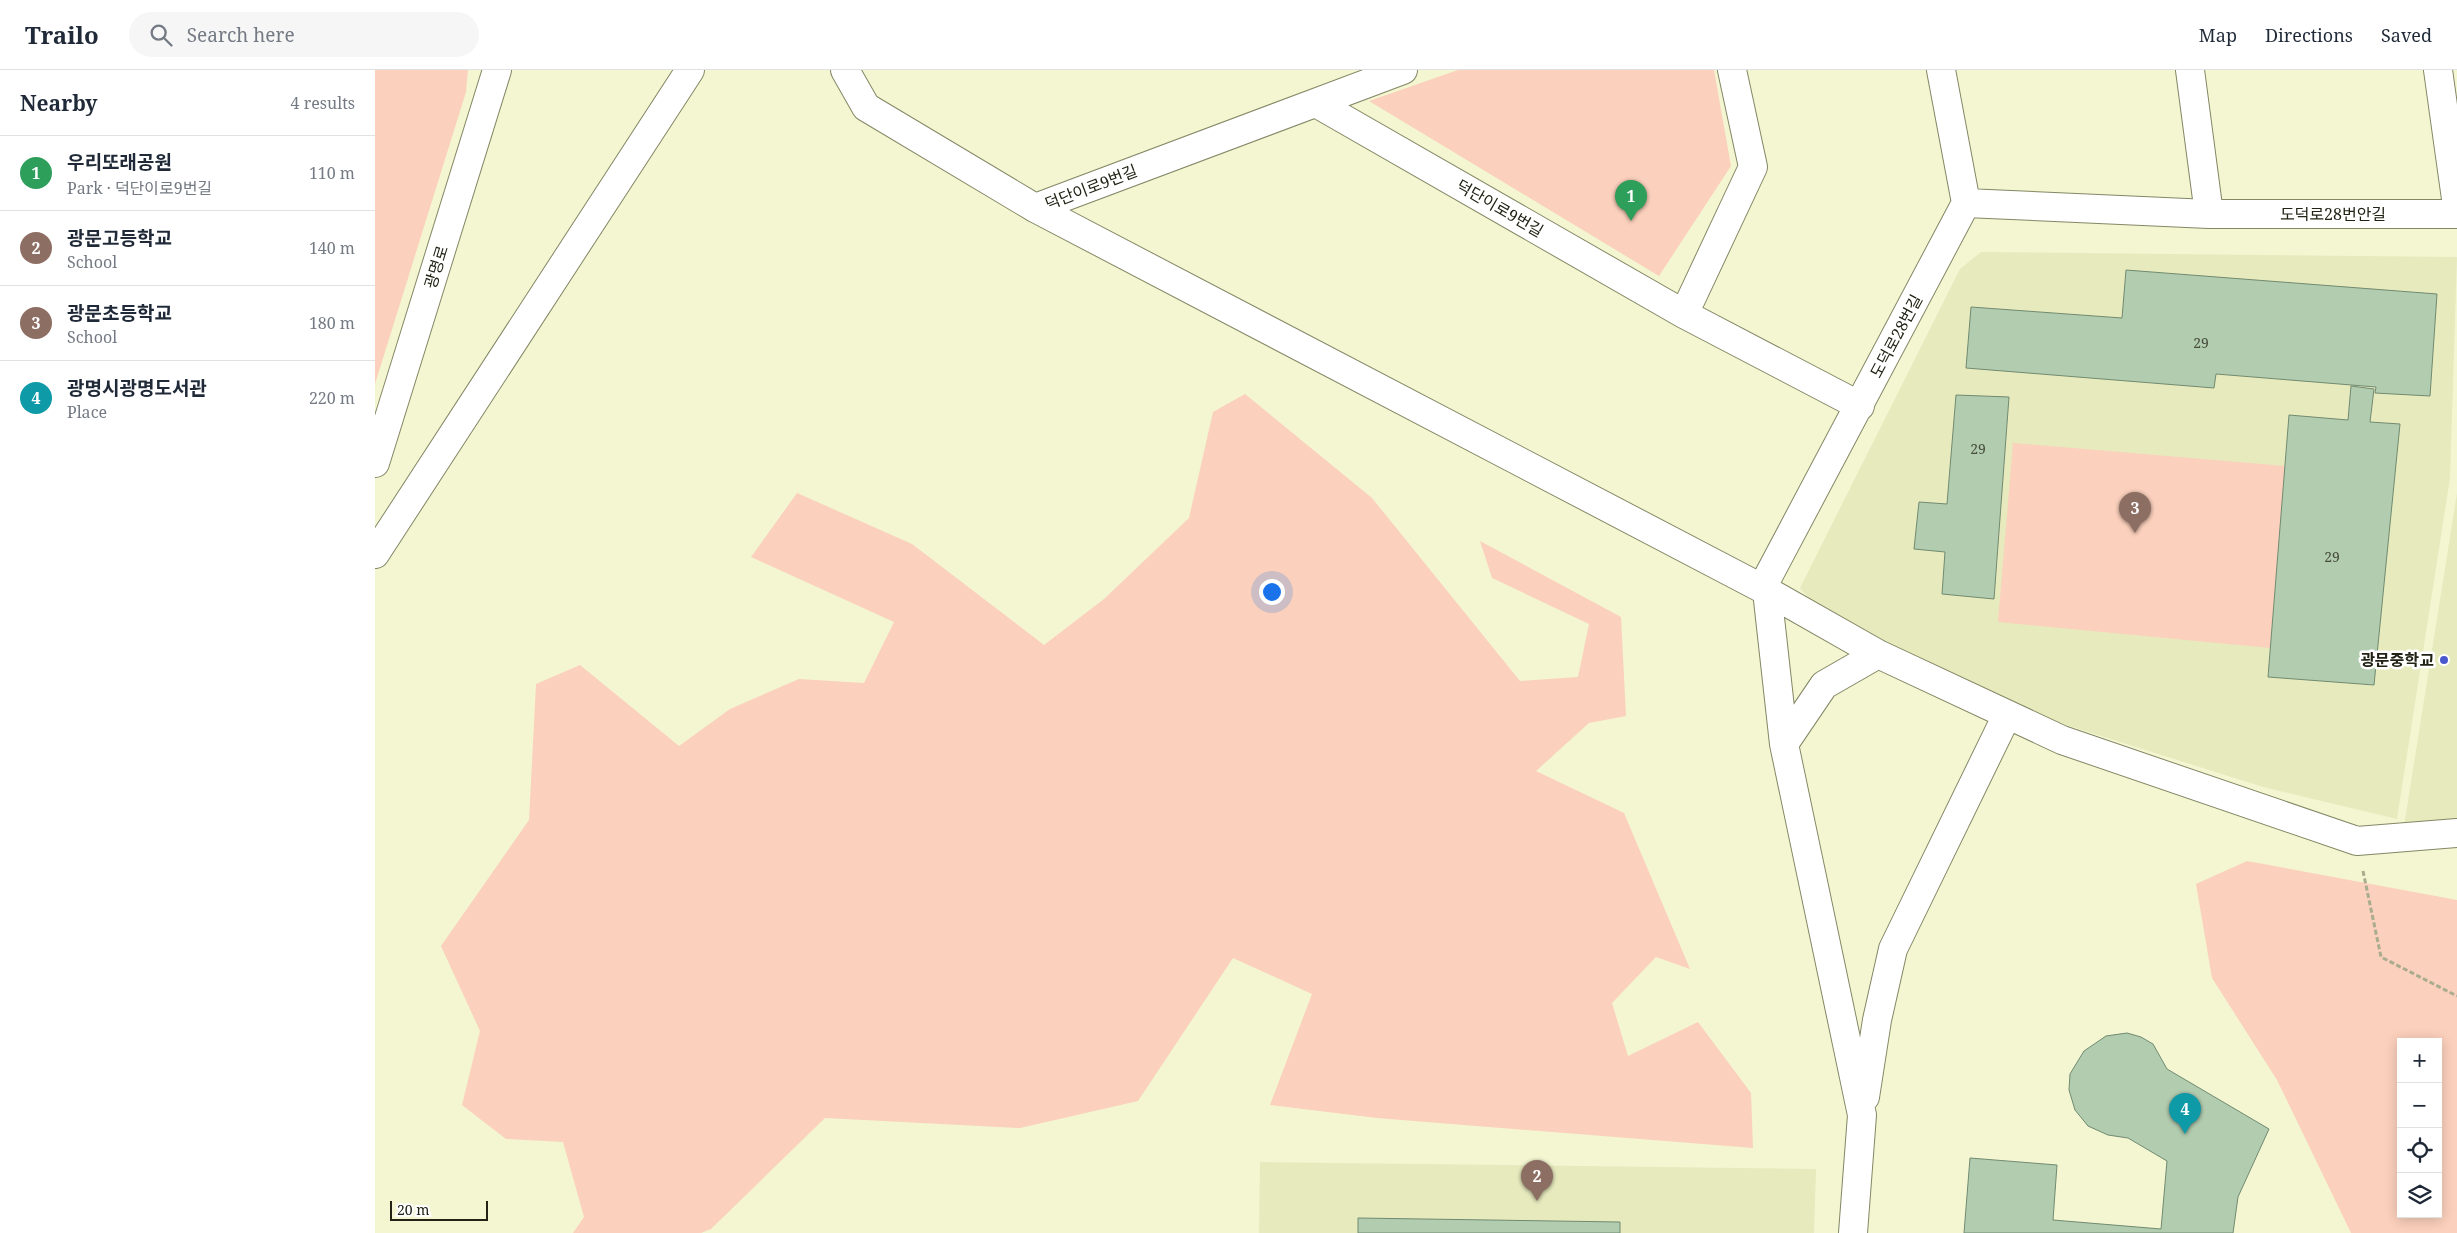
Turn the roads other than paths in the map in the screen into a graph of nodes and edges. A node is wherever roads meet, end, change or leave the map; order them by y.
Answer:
1 (690, 70) edge
2 (845, 70) edge
3 (1403, 70) edge
4 (1732, 70) edge
5 (1941, 70) edge
6 (2190, 70) edge
7 (2438, 70) edge
8 (492, 76) edge
9 (1316, 103) junction
10 (1966, 203) junction
11 (2457, 206) edge
12 (1035, 208) junction
13 (2209, 214) junction
14 (2457, 214) edge
15 (1684, 314) junction
16 (1860, 406) junction
17 (375, 463) edge
18 (375, 554) edge
19 (1764, 590) junction
20 (1878, 654) junction
21 (2007, 715) junction
22 (1784, 744) junction
23 (2457, 833) edge
24 (1862, 1115) junction
25 (1853, 1233) edge

1 - 18 street
2 - 12 street
3 - 9 street, 덕단이로9번길
4 - 15 street
5 - 10 street
6 - 13 street
7 - 11 street
8 - 17 street, 광명로
9 - 12 street, 덕단이로9번길
9 - 15 street, 덕단이로9번길
10 - 13 street, 도덕로28번안길
10 - 16 street, 도덕로28번길
12 - 19 street
13 - 14 street, 도덕로28번안길
15 - 16 street, 덕단이로9번길
16 - 19 street, 도덕로28번길
19 - 20 street
19 - 22 street
20 - 21 street
20 - 22 street
21 - 23 street
21 - 24 street
22 - 24 street
24 - 25 street

